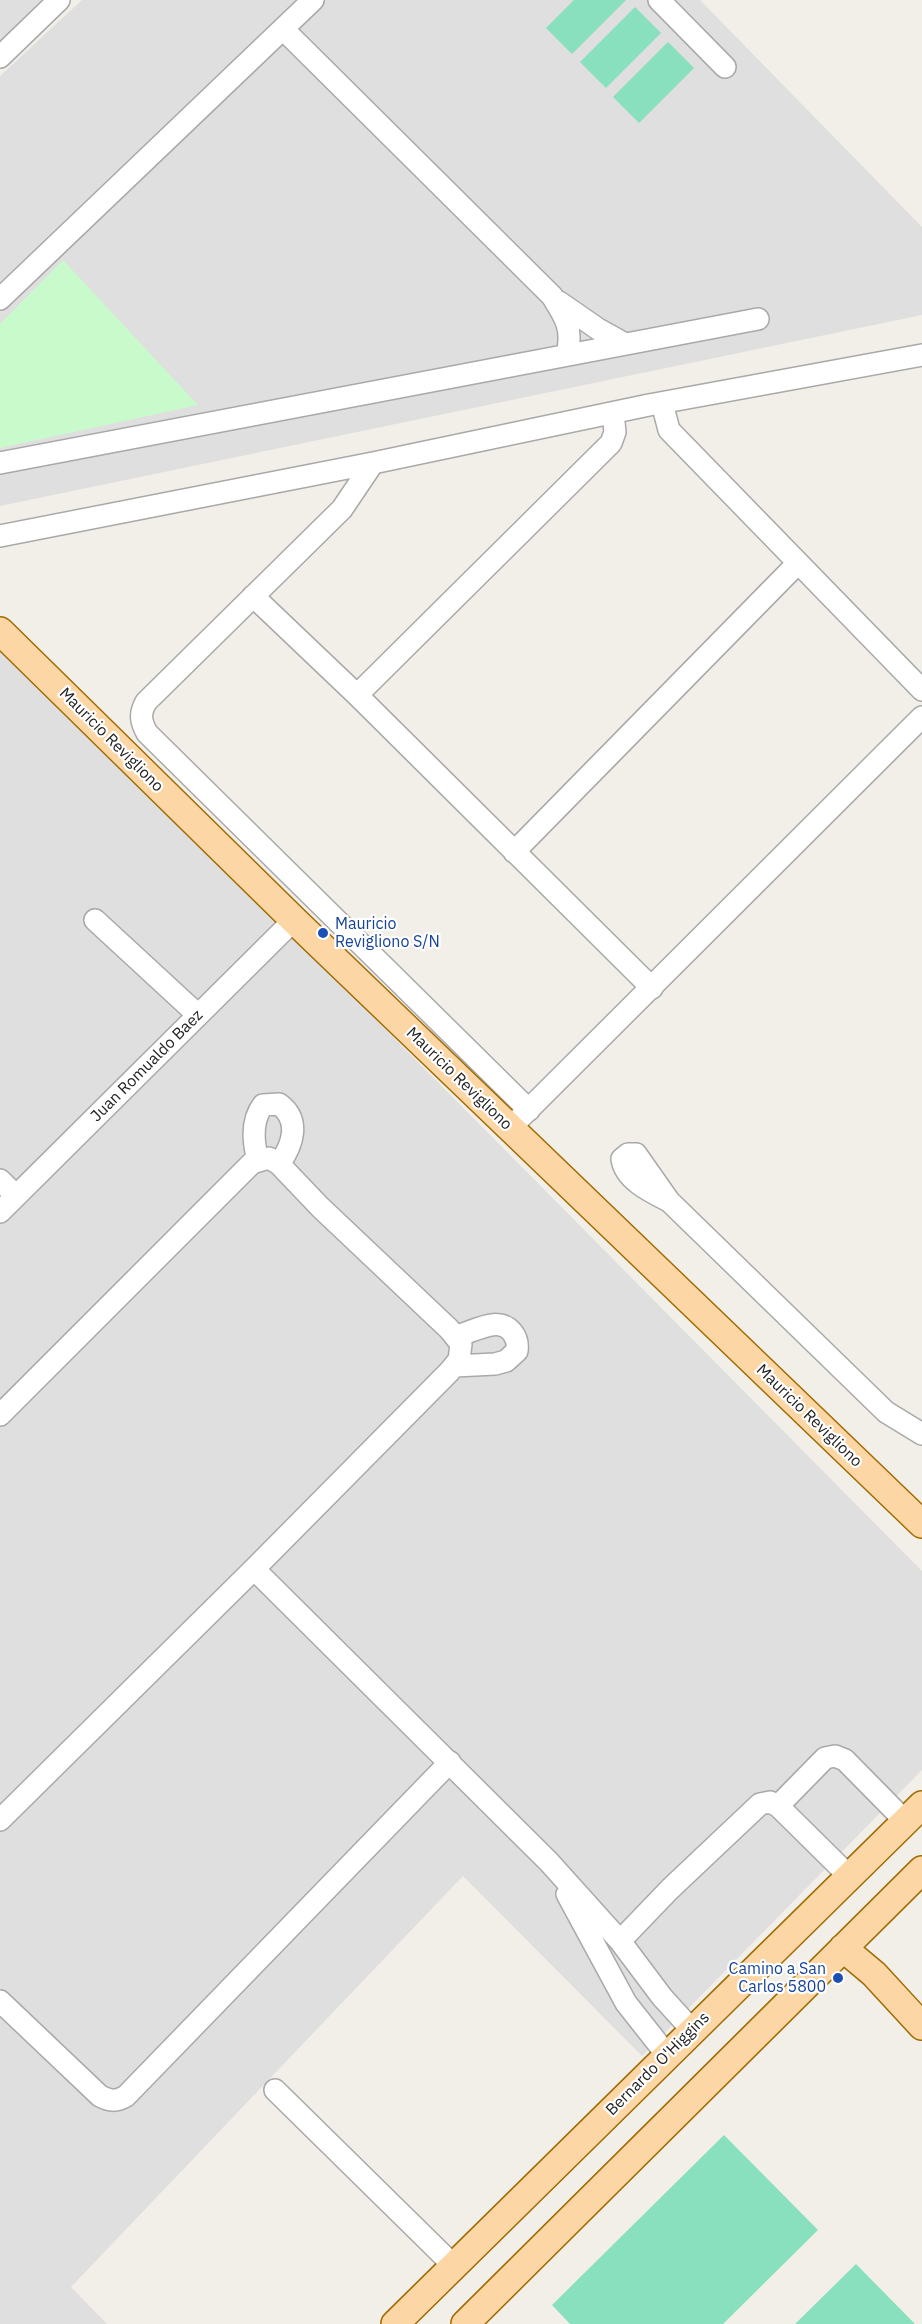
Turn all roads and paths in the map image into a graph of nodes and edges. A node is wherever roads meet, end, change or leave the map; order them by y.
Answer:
1 (59, 0) edge
2 (313, 0) edge
3 (659, 0) edge
4 (283, 29) junction
5 (0, 57) edge
6 (724, 67) dead end
7 (552, 296) junction
8 (0, 299) edge
9 (758, 319) dead end
10 (625, 344) junction
11 (567, 355) junction
12 (916, 356) edge
13 (922, 375) edge
14 (662, 403) junction
15 (613, 413) junction
16 (0, 463) edge
17 (373, 463) junction
18 (0, 536) edge
19 (797, 564) junction
20 (254, 596) junction
21 (0, 631) edge
22 (922, 690) edge
23 (357, 695) junction
24 (922, 717) edge
25 (514, 852) junction
26 (95, 920) dead end
27 (294, 920) junction
28 (652, 988) junction
29 (198, 1015) junction
30 (519, 1119) junction
31 (258, 1160) junction
32 (279, 1164) junction
33 (0, 1180) edge
34 (16, 1196) junction
35 (669, 1201) dead end
36 (0, 1212) edge
37 (456, 1336) junction
38 (454, 1366) junction
39 (0, 1415) edge
40 (922, 1434) edge
41 (922, 1524) edge
42 (254, 1569) junction
43 (450, 1762) junction
44 (778, 1806) junction
45 (914, 1813) edge
46 (0, 1820) edge
47 (549, 1862) junction
48 (922, 1870) edge
49 (849, 1876) junction
50 (620, 1941) junction
51 (843, 1948) junction
52 (0, 2001) edge
53 (922, 2026) edge
54 (692, 2030) junction
55 (667, 2055) junction
56 (275, 2090) dead end
57 (454, 2266) junction
58 (395, 2324) edge
59 (465, 2324) edge

1 - 5 street
2 - 4 street
3 - 6 street
4 - 7 street
4 - 8 street
7 - 10 street
7 - 11 street
9 - 10 street
10 - 11 street
11 - 16 street
12 - 13 street
12 - 14 street
14 - 15 street
14 - 19 street
15 - 17 street
15 - 23 street
17 - 18 street
17 - 20 street
19 - 22 street
19 - 25 street
20 - 23 street
20 - 30 street
21 - 27 main road, Mauricio Revigliono
23 - 25 street
24 - 28 street
25 - 28 street
26 - 29 street
27 - 29 street, Juan Romualdo Baez
27 - 30 main road, Mauricio Revigliono
28 - 30 street
29 - 34 street, Juan Romualdo Baez
30 - 41 main road, Mauricio Revigliono
31 - 32 street
31 - 32 street
31 - 39 street
32 - 37 street
33 - 34 street
34 - 36 street, Juan Romualdo Baez
35 - 40 street
37 - 38 street
37 - 38 street
38 - 42 street
42 - 43 street
42 - 46 street
43 - 47 street
43 - 52 street
44 - 45 street
44 - 49 street
44 - 50 street
45 - 49 main road, Bernardo O'Higgins
47 - 50 street
47 - 55 street
48 - 51 main road
49 - 54 main road, Bernardo O'Higgins
50 - 54 street
51 - 53 main road
51 - 59 main road
54 - 55 main road, Bernardo O'Higgins
55 - 57 main road, Bernardo O'Higgins
56 - 57 street
57 - 58 main road, Bernardo O'Higgins

